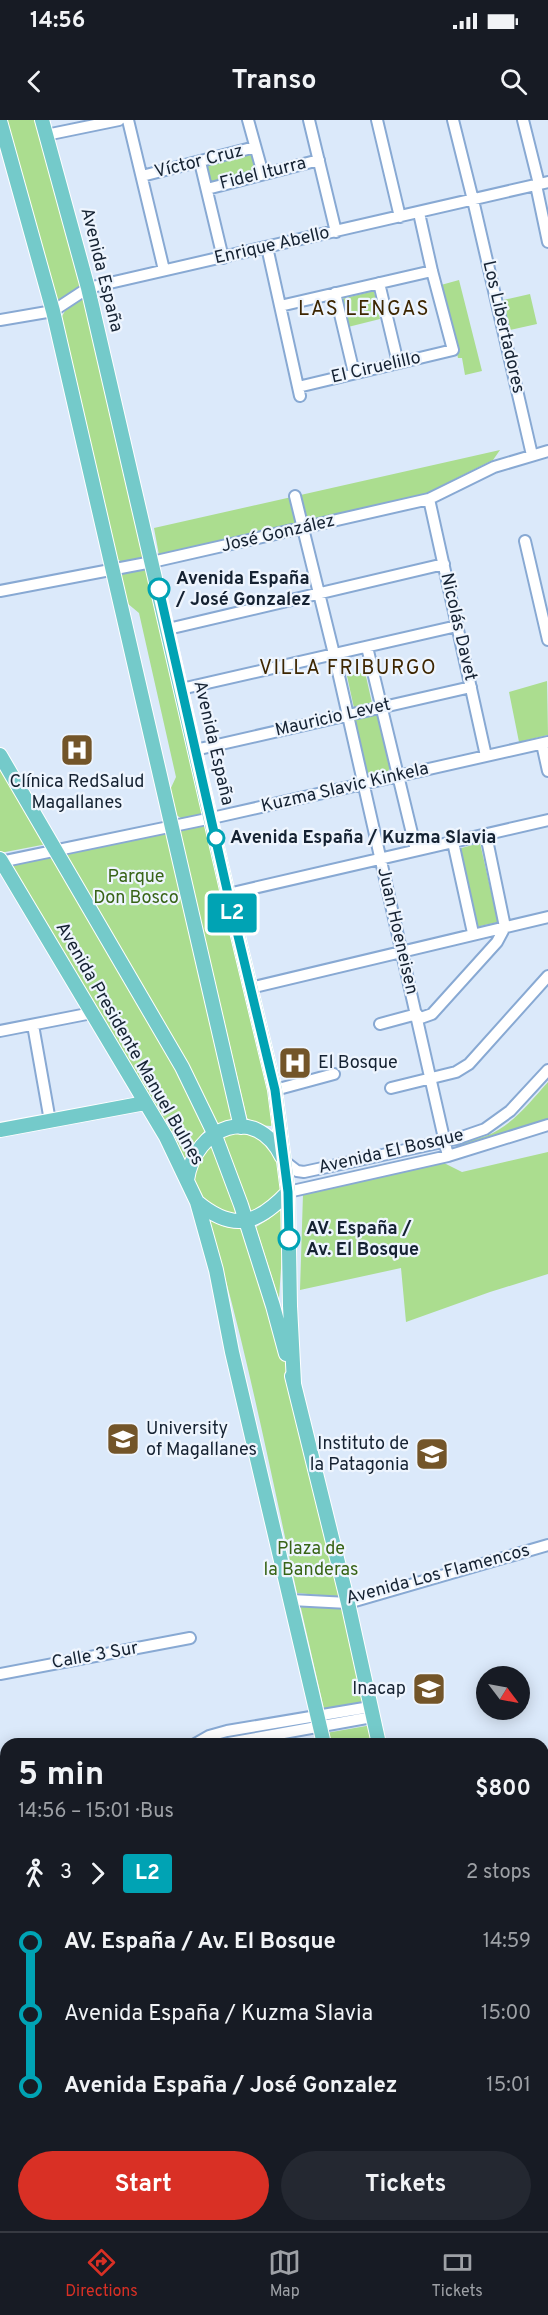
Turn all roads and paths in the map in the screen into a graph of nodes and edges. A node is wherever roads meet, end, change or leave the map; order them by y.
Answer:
1 (42, 120) edge
2 (119, 120) edge
3 (128, 120) edge
4 (248, 120) edge
5 (309, 120) edge
6 (377, 120) edge
7 (453, 120) edge
8 (523, 120) edge
9 (0, 121) edge
10 (46, 135) junction
11 (255, 147) junction
12 (319, 160) junction
13 (200, 162) junction
14 (263, 174) junction
15 (142, 176) junction
16 (541, 183) edge
17 (207, 189) junction
18 (473, 200) junction
19 (419, 213) junction
20 (400, 217) junction
21 (336, 232) junction
22 (548, 242) edge
23 (267, 247) junction
24 (223, 258) junction
25 (164, 270) junction
26 (432, 271) junction
27 (379, 283) junction
28 (88, 288) junction
29 (335, 293) junction
30 (280, 306) junction
31 (53, 311) junction
32 (0, 320) edge
33 (398, 363) junction
34 (354, 374) junction
35 (548, 451) edge
36 (532, 455) junction
37 (295, 496) dead end
38 (429, 499) junction
39 (303, 529) junction
40 (525, 541) dead end
41 (152, 562) junction
42 (444, 564) junction
43 (114, 569) junction
44 (0, 591) edge
45 (319, 593) junction
46 (543, 598) edge
47 (457, 626) junction
48 (168, 629) junction
49 (548, 640) edge
50 (367, 647) junction
51 (334, 654) junction
52 (471, 687) junction
53 (181, 689) junction
54 (381, 707) junction
55 (347, 715) junction
56 (545, 743) edge
57 (195, 750) junction
58 (0, 755) edge
59 (486, 756) junction
60 (548, 771) edge
61 (398, 776) junction
62 (363, 784) junction
63 (212, 818) junction
64 (548, 820) edge
65 (172, 826) junction
66 (486, 835) junction
67 (453, 842) junction
68 (57, 850) junction
69 (416, 850) junction
70 (380, 859) junction
71 (1, 861) edge
72 (228, 894) junction
73 (548, 916) edge
74 (505, 927) junction
75 (473, 933) junction
76 (402, 950) junction
77 (548, 976) edge
78 (250, 988) junction
79 (92, 1013) junction
80 (418, 1017) junction
81 (380, 1024) dead end
82 (33, 1025) junction
83 (0, 1031) edge
84 (548, 1070) edge
85 (334, 1074) dead end
86 (432, 1078) junction
87 (391, 1088) dead end
88 (275, 1090) junction
89 (145, 1103) junction
90 (51, 1121) junction
91 (548, 1125) edge
92 (241, 1127) junction
93 (0, 1130) edge
94 (214, 1133) junction
95 (445, 1140) junction
96 (448, 1156) junction
97 (284, 1161) junction
98 (187, 1180) junction
99 (288, 1192) junction
100 (197, 1202) junction
101 (247, 1222) junction
102 (294, 1383) junction
103 (548, 1545) edge
104 (291, 1600) junction
105 (348, 1603) junction
106 (190, 1638) dead end
107 (0, 1674) edge
108 (371, 1712) junction
109 (319, 1722) junction
110 (205, 1738) edge
111 (249, 1738) edge
112 (323, 1738) edge
113 (377, 1738) edge

1 - 10 main road, Avenida España
2 - 10 street
3 - 15 street
4 - 11 street
5 - 12 street
6 - 20 street
7 - 18 street, Los Libertadores
8 - 16 street
9 - 31 main road
10 - 28 main road, Avenida España
11 - 13 street, Víctor Cruz
11 - 14 street
12 - 14 street, Fidel Iturra
12 - 21 street
13 - 15 street, Víctor Cruz
13 - 17 street
14 - 17 street, Fidel Iturra
15 - 25 street
16 - 18 street, Enrique Abello
16 - 22 street
17 - 24 street
18 - 19 street, Enrique Abello
18 - 36 street, Los Libertadores
19 - 20 street, Enrique Abello
19 - 26 street
20 - 21 street, Enrique Abello
21 - 23 street, Enrique Abello
23 - 24 street, Enrique Abello
23 - 30 street
24 - 25 street, Enrique Abello
25 - 28 street, Enrique Abello
26 - 27 street
26 - 33 street, El Ciruelillo
27 - 29 street
27 - 33 street
28 - 31 street, Enrique Abello
28 - 41 main road, Avenida España
29 - 30 street
29 - 34 street
30 - 34 street, El Ciruelillo
31 - 32 street, Enrique Abello
31 - 43 main road
33 - 34 street, El Ciruelillo
35 - 36 street, José González
36 - 38 street, José González
37 - 39 street, Juan Hoeneisen
38 - 39 street, José González
38 - 42 street, Nicolás Davet
39 - 41 street, José González
39 - 45 street, Juan Hoeneisen
40 - 46 street
41 - 43 street, José González
41 - 48 main road, Avenida España
42 - 45 street
42 - 47 street, Nicolás Davet
43 - 44 street, José González
43 - 65 main road
45 - 48 street
45 - 51 street, Juan Hoeneisen
46 - 49 street
47 - 50 street
47 - 52 street, Nicolás Davet
48 - 53 main road, Avenida España
50 - 51 street
50 - 54 street
51 - 53 street
51 - 55 street, Juan Hoeneisen
52 - 54 street, Mauricio Levet
52 - 59 street, Nicolás Davet
53 - 57 main road, Avenida España
54 - 55 street, Mauricio Levet
54 - 61 street
55 - 57 street, Mauricio Levet
55 - 62 street, Juan Hoeneisen
56 - 59 street, Kuzma Slavic Kinkela
56 - 60 street
57 - 63 main road, Avenida España
58 - 68 main road, Avenida Presidente Manuel Bulnes
59 - 61 street, Kuzma Slavic Kinkela
61 - 62 street, Kuzma Slavic Kinkela
61 - 69 street
62 - 63 street, Kuzma Slavic Kinkela
62 - 70 street, Juan Hoeneisen
63 - 65 street, Kuzma Slavic Kinkela
63 - 72 main road, Avenida España
64 - 66 street
65 - 68 street, Kuzma Slavic Kinkela
65 - 92 main road
66 - 67 street
66 - 74 street
67 - 69 street
67 - 75 street
68 - 71 street, Kuzma Slavic Kinkela
68 - 94 main road, Avenida Presidente Manuel Bulnes
69 - 70 street
70 - 72 street
70 - 76 street, Juan Hoeneisen
71 - 79 main road, Avenida Presidente Manuel Bulnes
72 - 78 main road, Avenida España
73 - 74 street
74 - 75 street
74 - 80 street
75 - 76 street
76 - 78 street
76 - 80 street, Juan Hoeneisen
77 - 86 street
78 - 88 main road, Avenida España
79 - 82 street
79 - 89 main road, Avenida Presidente Manuel Bulnes
80 - 81 street
80 - 86 street, Juan Hoeneisen
82 - 83 street
82 - 90 street
84 - 95 street, Avenida El Bosque
85 - 88 street
86 - 87 street
86 - 95 street, Juan Hoeneisen
88 - 97 main road, Avenida España
89 - 90 main road
89 - 98 main road, Avenida Presidente Manuel Bulnes
90 - 93 main road
91 - 96 street, Avenida El Bosque
92 - 94 main road
92 - 97 main road
94 - 98 main road
94 - 101 main road, Avenida Presidente Manuel Bulnes
95 - 96 street, Juan Hoeneisen
95 - 97 street, Avenida El Bosque
96 - 99 street, Avenida El Bosque
97 - 99 main road, Avenida España
98 - 100 main road, Avenida Presidente Manuel Bulnes
99 - 101 main road
99 - 102 main road, Avenida España
100 - 101 main road
100 - 104 main road, Avenida Presidente Manuel Bulnes
101 - 102 main road, Avenida Presidente Manuel Bulnes
102 - 105 main road, Avenida Presidente Manuel Bulnes
103 - 105 street, Avenida Los Flamencos
104 - 105 street, Avenida Los Flamencos
104 - 109 main road, Avenida Presidente Manuel Bulnes
105 - 108 main road, Avenida Presidente Manuel Bulnes
106 - 107 street, Calle 3 Sur
108 - 109 street
108 - 113 main road, Avenida Presidente Manuel Bulnes
109 - 110 street
109 - 111 street
109 - 112 main road, Avenida Presidente Manuel Bulnes

